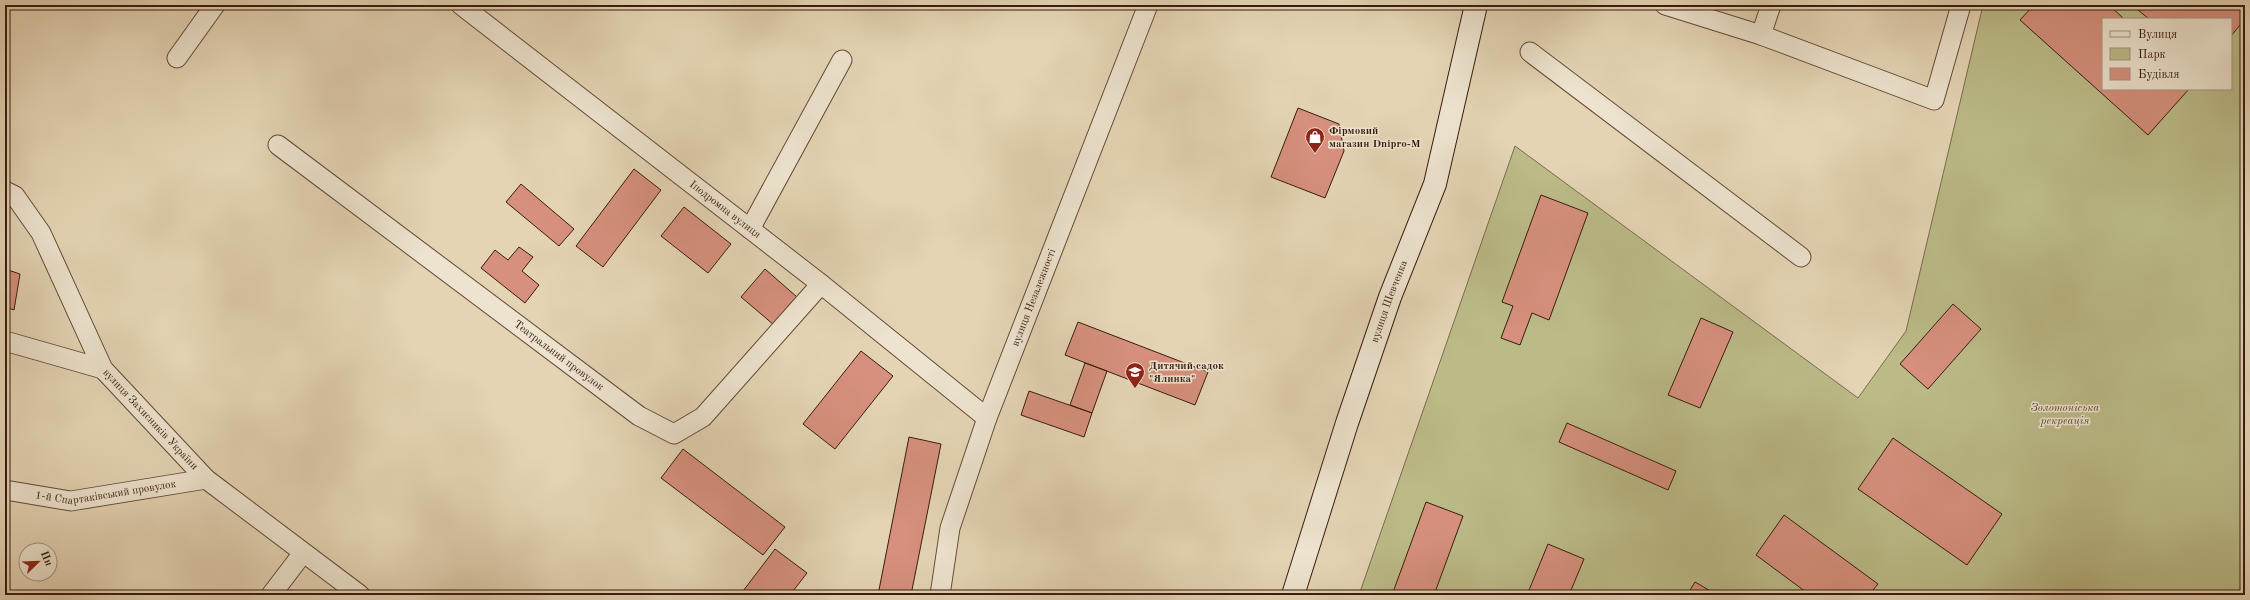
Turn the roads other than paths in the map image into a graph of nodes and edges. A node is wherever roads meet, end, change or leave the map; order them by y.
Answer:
1 (215, 5) edge
2 (461, 5) edge
3 (1148, 5) edge
4 (1476, 5) edge
5 (1665, 5) edge
6 (1771, 5) edge
7 (1961, 5) edge
8 (1761, 35) junction
9 (1530, 52) dead end
10 (177, 58) dead end
11 (842, 60) dead end
12 (278, 145) dead end
13 (5, 191) edge
14 (750, 229) junction
15 (1801, 257) dead end
16 (821, 284) junction
17 (5, 341) edge
18 (103, 369) junction
19 (987, 418) junction
20 (206, 479) junction
21 (5, 490) edge
22 (303, 553) junction
23 (271, 595) edge
24 (360, 595) edge
25 (940, 595) edge
26 (1293, 595) edge

1 - 10 street
2 - 14 street, Іподромна вулиця
3 - 19 street, вулиця Незалежності
4 - 26 main road, вулиця Шевченка
5 - 8 street
6 - 8 street
7 - 8 street
9 - 15 street
11 - 14 street
12 - 16 street, Театральний провулок
13 - 18 street, вулиця Захисників України
14 - 16 street, Іподромна вулиця
16 - 19 street, Іподромна вулиця
17 - 18 street
18 - 20 street, вулиця Захисників України
19 - 25 street, вулиця Незалежності
20 - 21 street, 1-й Спартаківський провулок
20 - 22 street, вулиця Захисників України
22 - 23 street
22 - 24 street, вулиця Захисників України

